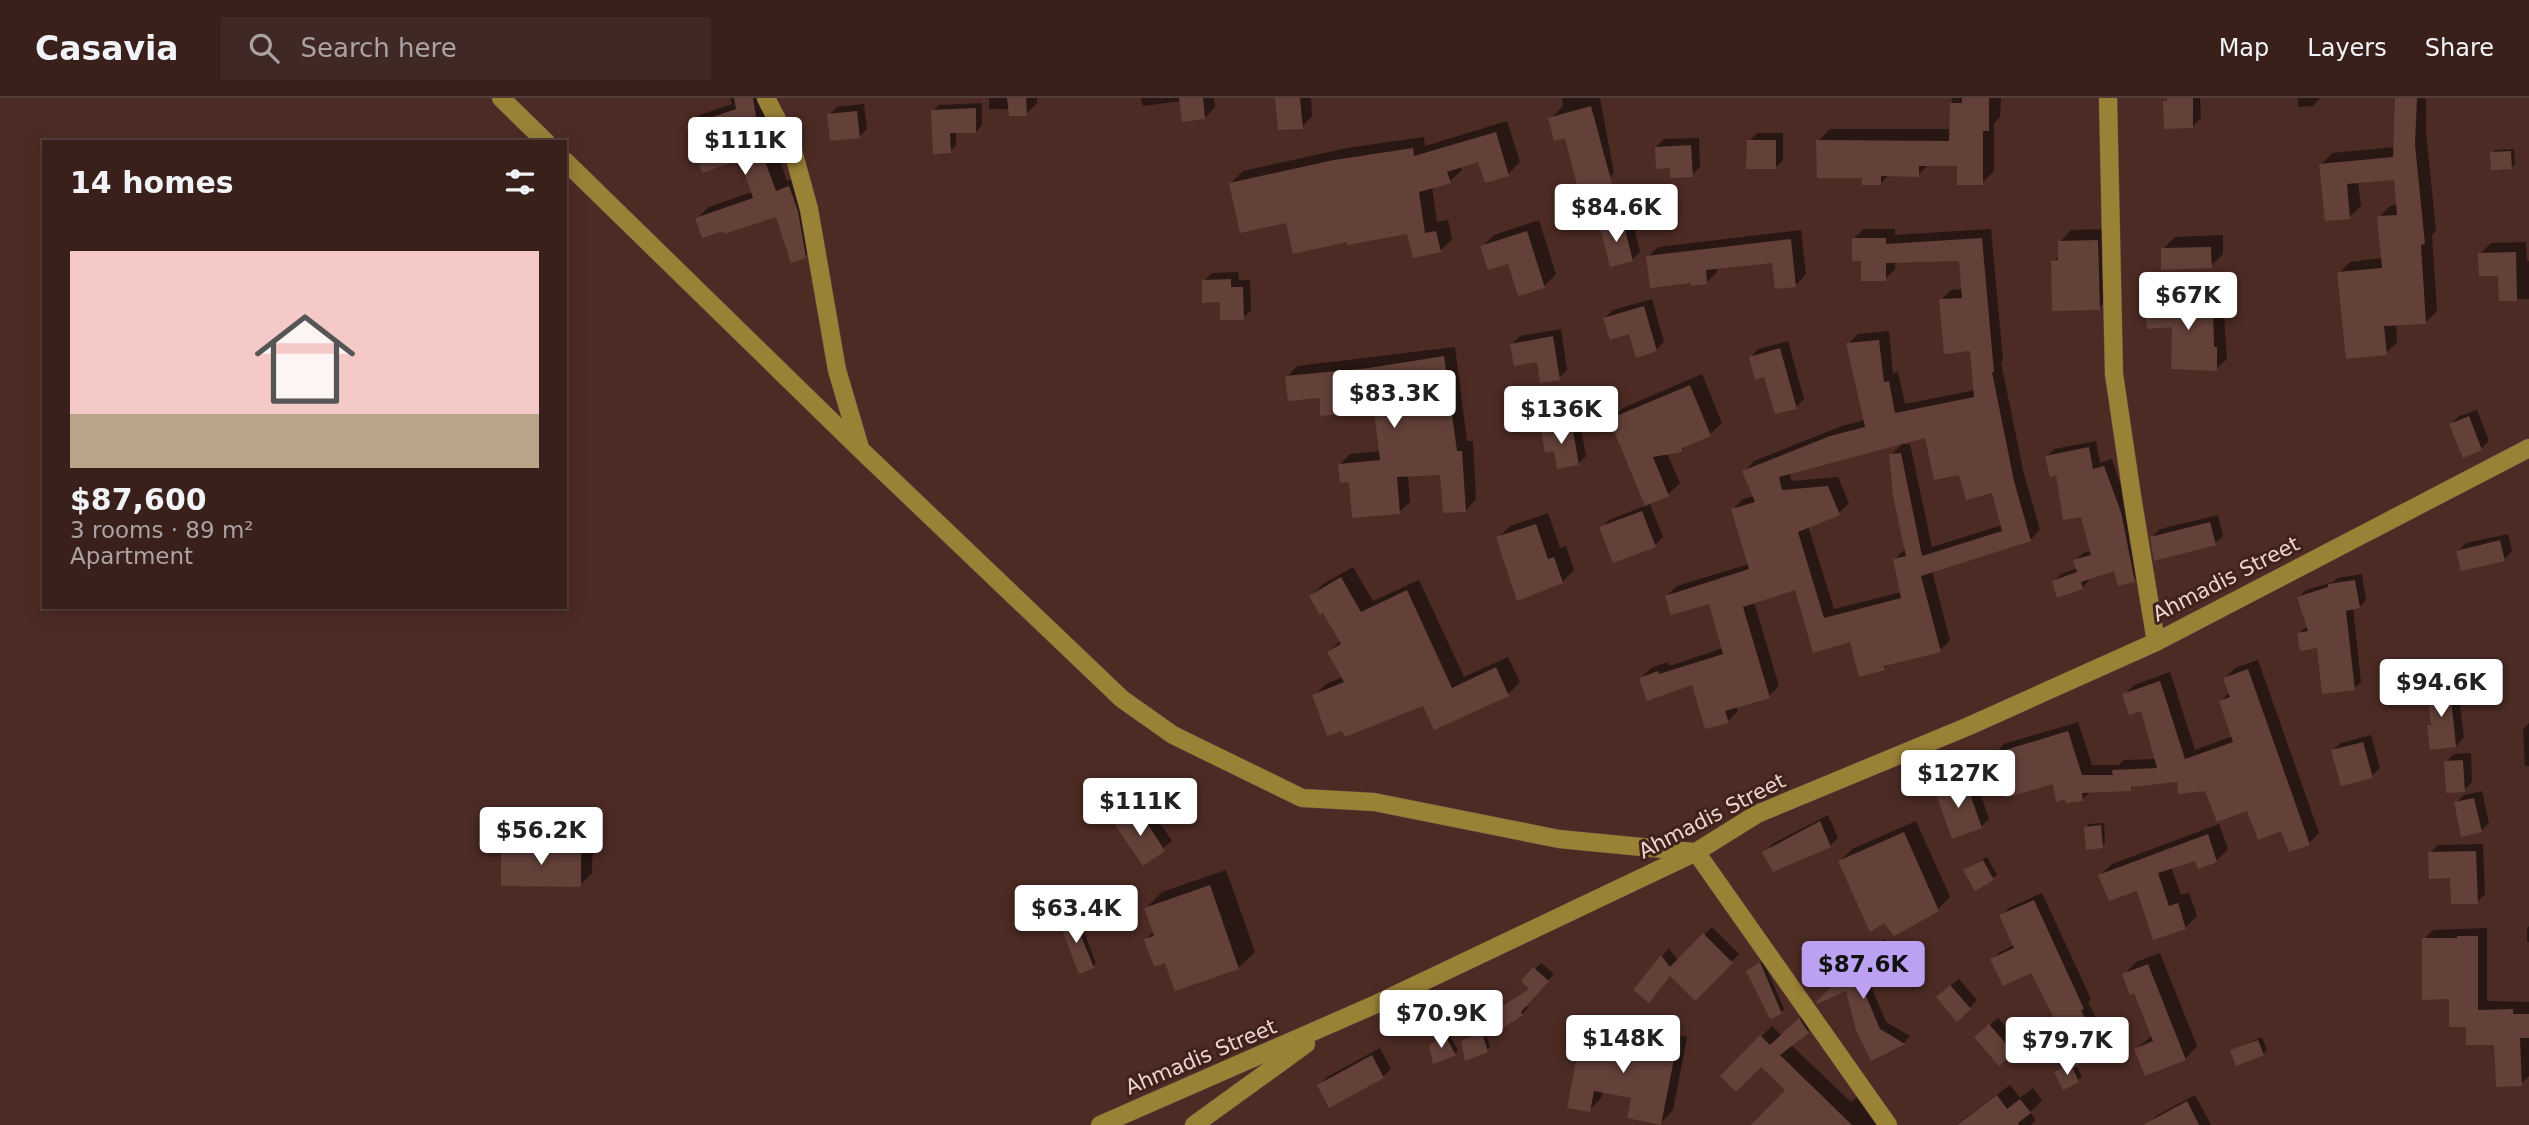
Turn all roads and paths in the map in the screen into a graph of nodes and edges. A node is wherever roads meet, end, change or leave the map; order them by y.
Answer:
1 (501, 98) edge
2 (766, 98) edge
3 (2108, 98) edge
4 (544, 140) edge
5 (567, 163) edge
6 (2529, 448) edge
7 (860, 449) junction
8 (2156, 642) junction
9 (1696, 852) junction
10 (1334, 1024) junction
11 (1100, 1125) edge
12 (1194, 1125) edge
13 (1888, 1125) edge

1 - 4 street
2 - 7 street
3 - 8 street
5 - 7 street
6 - 8 street, Ahmadis Street
7 - 9 street
8 - 9 street, Ahmadis Street
9 - 10 street, Ahmadis Street
9 - 13 street
10 - 11 street, Ahmadis Street
10 - 12 street

